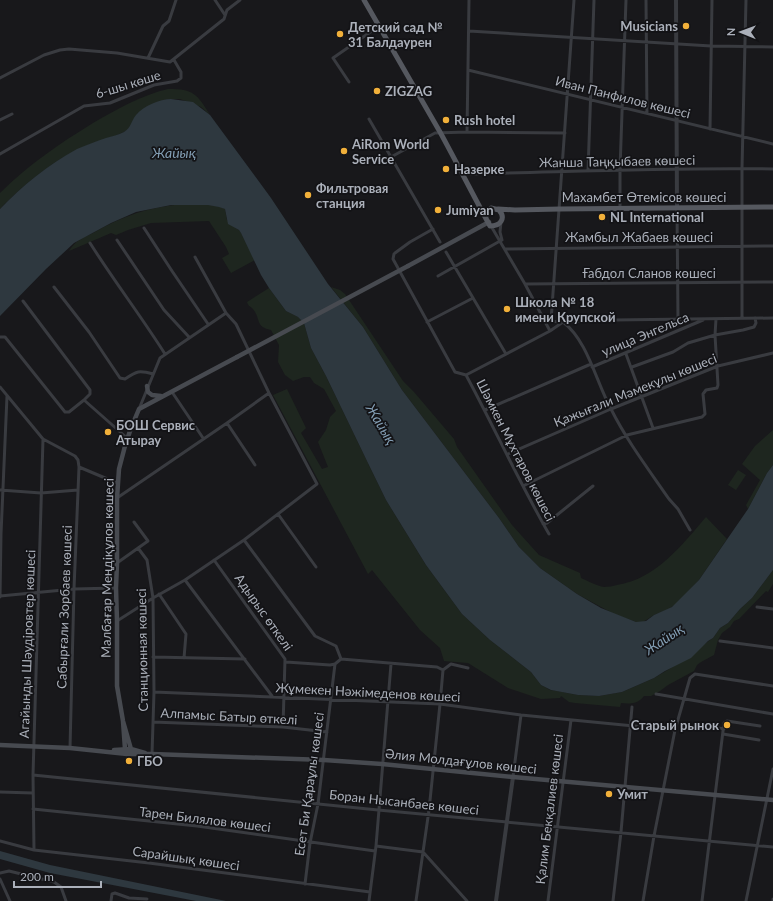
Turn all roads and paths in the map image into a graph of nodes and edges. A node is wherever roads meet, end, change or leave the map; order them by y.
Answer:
1 (176, 0) edge
2 (215, 0) edge
3 (240, 0) edge
4 (364, 0) edge
5 (468, 0) edge
6 (574, 0) edge
7 (594, 0) edge
8 (626, 0) edge
9 (646, 0) edge
10 (676, 0) edge
11 (712, 0) edge
12 (746, 0) edge
13 (225, 15) junction
14 (379, 26) junction
15 (469, 31) junction
16 (571, 37) junction
17 (593, 38) junction
18 (625, 40) junction
19 (646, 42) junction
20 (675, 43) junction
21 (711, 46) junction
22 (745, 46) junction
23 (773, 47) edge
24 (148, 58) junction
25 (174, 60) junction
26 (468, 70) junction
27 (0, 78) edge
28 (348, 82) dead end
29 (568, 94) junction
30 (591, 99) junction
31 (622, 107) junction
32 (647, 113) junction
33 (12, 114) dead end
34 (0, 120) edge
35 (369, 120) dead end
36 (676, 120) junction
37 (710, 129) junction
38 (467, 132) junction
39 (440, 133) junction
40 (565, 134) junction
41 (742, 137) junction
42 (773, 144) edge
43 (0, 154) edge
44 (392, 157) junction
45 (742, 168) junction
46 (620, 169) junction
47 (676, 169) junction
48 (773, 169) edge
49 (588, 171) junction
50 (562, 172) junction
51 (462, 174) junction
52 (476, 199) junction
53 (742, 207) junction
54 (773, 207) edge
55 (560, 208) junction
56 (620, 208) junction
57 (677, 208) junction
58 (494, 209) junction
59 (515, 210) junction
60 (502, 220) junction
61 (488, 222) junction
62 (144, 228) dead end
63 (433, 229) junction
64 (117, 240) dead end
65 (500, 241) junction
66 (440, 242) dead end
67 (90, 244) dead end
68 (742, 246) junction
69 (773, 246) edge
70 (504, 247) junction
71 (557, 248) junction
72 (677, 248) junction
73 (446, 252) dead end
74 (195, 257) dead end
75 (454, 267) junction
76 (438, 276) dead end
77 (742, 282) junction
78 (773, 282) edge
79 (677, 283) junction
80 (525, 284) junction
81 (554, 284) junction
82 (54, 287) dead end
83 (473, 298) junction
84 (23, 301) dead end
85 (226, 313) junction
86 (742, 318) junction
87 (755, 318) junction
88 (773, 318) edge
89 (678, 319) junction
90 (705, 319) junction
91 (716, 319) junction
92 (545, 321) junction
93 (551, 321) junction
94 (427, 322) junction
95 (562, 322) junction
96 (208, 324) junction
97 (550, 331) junction
98 (715, 335) junction
99 (0, 337) edge
100 (189, 337) junction
101 (773, 353) edge
102 (165, 354) junction
103 (506, 354) junction
104 (626, 354) junction
105 (591, 365) junction
106 (718, 366) junction
107 (632, 367) junction
108 (153, 374) junction
109 (466, 374) junction
110 (147, 386) junction
111 (0, 387) edge
112 (172, 392) junction
113 (269, 393) junction
114 (7, 396) junction
115 (163, 396) junction
116 (642, 396) junction
117 (84, 400) junction
118 (139, 408) junction
119 (611, 409) junction
120 (485, 410) junction
121 (227, 423) junction
122 (653, 428) junction
123 (627, 435) junction
124 (127, 438) junction
125 (203, 438) junction
126 (43, 439) junction
127 (508, 454) junction
128 (255, 465) dead end
129 (79, 467) junction
130 (117, 483) junction
131 (523, 486) junction
132 (594, 486) dead end
133 (2, 490) edge
134 (78, 490) junction
135 (41, 493) junction
136 (117, 498) junction
137 (278, 514) junction
138 (134, 522) dead end
139 (543, 524) junction
140 (690, 530) dead end
141 (549, 534) dead end
142 (244, 540) junction
143 (138, 548) junction
144 (214, 560) junction
145 (117, 563) junction
146 (316, 567) dead end
147 (185, 580) junction
148 (116, 588) junction
149 (74, 589) junction
150 (38, 593) junction
151 (159, 594) junction
152 (0, 597) edge
153 (152, 598) junction
154 (757, 607) dead end
155 (773, 609) edge
156 (117, 621) junction
157 (720, 641) dead end
158 (773, 648) edge
159 (153, 657) junction
160 (184, 658) junction
161 (245, 659) junction
162 (341, 660) junction
163 (286, 662) junction
164 (335, 664) junction
165 (391, 664) junction
166 (468, 668) dead end
167 (443, 670) junction
168 (773, 686) edge
169 (154, 692) junction
170 (656, 694) dead end
171 (272, 696) junction
172 (284, 697) junction
173 (331, 699) junction
174 (684, 699) junction
175 (387, 701) junction
176 (440, 704) junction
177 (632, 707) dead end
178 (773, 714) edge
179 (521, 715) junction
180 (571, 720) junction
181 (153, 722) junction
182 (695, 724) dead end
183 (629, 726) junction
184 (760, 726) dead end
185 (283, 727) junction
186 (724, 729) junction
187 (675, 730) junction
188 (327, 732) junction
189 (723, 734) junction
190 (126, 738) junction
191 (759, 740) dead end
192 (0, 745) edge
193 (34, 746) junction
194 (70, 748) junction
195 (131, 749) junction
196 (138, 750) junction
197 (107, 751) junction
198 (126, 752) junction
199 (150, 754) junction
200 (324, 760) junction
201 (382, 764) junction
202 (433, 769) junction
203 (773, 769) edge
204 (33, 775) junction
205 (513, 778) junction
206 (563, 782) junction
207 (624, 787) junction
208 (663, 791) junction
209 (0, 792) edge
210 (33, 793) junction
211 (715, 795) junction
212 (766, 800) junction
213 (773, 800) edge
214 (318, 804) junction
215 (33, 809) junction
216 (378, 810) junction
217 (428, 815) junction
218 (507, 822) junction
219 (557, 827) junction
220 (621, 832) junction
221 (654, 836) junction
222 (0, 841) edge
223 (710, 841) junction
224 (310, 843) junction
225 (757, 845) junction
226 (376, 846) junction
227 (773, 847) edge
228 (34, 850) junction
229 (374, 851) junction
230 (423, 852) junction
231 (0, 873) edge
232 (0, 879) edge
233 (305, 884) junction
234 (370, 892) junction
235 (146, 899) dead end
236 (10, 901) edge
237 (66, 901) edge
238 (111, 901) edge
239 (369, 901) edge
240 (416, 901) edge
241 (467, 901) edge
242 (496, 901) edge
243 (548, 901) edge
244 (613, 901) edge
245 (643, 901) edge
246 (702, 901) edge
247 (746, 901) edge

1 - 24 street
2 - 13 street
3 - 13 street
4 - 14 main road
5 - 15 street
6 - 16 street
7 - 17 street
8 - 18 street
9 - 19 street
10 - 20 street
11 - 21 street
12 - 22 street
13 - 25 street
14 - 28 street
14 - 39 main road
15 - 16 street
15 - 26 street
16 - 17 street
16 - 29 street
17 - 18 street
17 - 30 street
18 - 19 street
18 - 31 street
19 - 20 street
19 - 32 street
20 - 21 street
20 - 36 street
21 - 22 street
21 - 37 street
22 - 23 street
22 - 41 street
24 - 25 street
24 - 27 street
25 - 43 street, 6-шы көше
26 - 29 street, Иван Панфилов көшесі
26 - 38 street
29 - 30 street, Иван Панфилов көшесі
29 - 40 street
30 - 31 street, Иван Панфилов көшесі
30 - 49 street
31 - 32 street, Иван Панфилов көшесі
31 - 46 street
32 - 36 street, Иван Панфилов көшесі
33 - 34 street
35 - 44 street
36 - 37 street, Иван Панфилов көшесі
36 - 47 street
37 - 41 street, Иван Панфилов көшесі
38 - 39 street
38 - 40 street
39 - 44 street
39 - 51 main road
40 - 50 street
41 - 42 street, Иван Панфилов көшесі
41 - 45 street
44 - 63 street
45 - 47 street, Жанша Таңқыбаев көшесі
45 - 48 street, Жанша Таңқыбаев көшесі
45 - 53 street
46 - 47 street, Жанша Таңқыбаев көшесі
46 - 49 street, Жанша Таңқыбаев көшесі
46 - 56 street
47 - 57 street
49 - 50 street, Жанша Таңқыбаев көшесі
50 - 51 street, Жанша Таңқыбаев көшесі
50 - 55 street
51 - 52 main road
52 - 58 main road
52 - 61 main road
53 - 54 main road, Махамбет Өтемісов көшесі
53 - 57 main road, Махамбет Өтемісов көшесі
53 - 68 street
55 - 56 main road, Махамбет Өтемісов көшесі
55 - 59 main road, Махамбет Өтемісов көшесі
55 - 71 street
56 - 57 main road, Махамбет Өтемісов көшесі
57 - 72 street
58 - 59 main road, Махамбет Өтемісов көшесі
58 - 60 main road
58 - 61 main road
59 - 60 main road
60 - 61 main road
60 - 70 street
61 - 65 street
61 - 112 main road, bridge
62 - 96 street
63 - 66 street
63 - 94 street, Шәмкен Мұхтаров көшесі
64 - 100 street
65 - 70 street
65 - 75 street
67 - 102 street
68 - 69 street, Жамбыл Жабаев көшесі
68 - 72 street, Жамбыл Жабаев көшесі
68 - 77 street
70 - 71 street, Жамбыл Жабаев көшесі
70 - 80 street
71 - 72 street, Жамбыл Жабаев көшесі
71 - 81 street
72 - 79 street
73 - 75 street
74 - 85 street
75 - 76 street
75 - 83 street
77 - 78 street, Ғабдол Сланов көшесі
77 - 79 street, Ғабдол Сланов көшесі
77 - 86 street
79 - 81 street, Ғабдол Сланов көшесі
79 - 89 street
80 - 81 street, Ғабдол Сланов көшесі
80 - 92 street
81 - 93 street
82 - 108 street
83 - 94 street
83 - 103 street
84 - 117 street
85 - 96 street
85 - 113 street
86 - 87 street
86 - 91 street
87 - 88 street
87 - 98 street
89 - 90 street
89 - 95 street
90 - 91 street
90 - 104 street, улица Энгельса
91 - 98 street
92 - 93 street
92 - 97 street
93 - 95 street
94 - 109 street, Шәмкен Мұхтаров көшесі
95 - 97 street
95 - 105 street
96 - 100 street
97 - 103 street
98 - 106 street
98 - 107 street
99 - 117 street
100 - 102 street
101 - 106 street, Қажығали Мәмекұлы көшесі
102 - 108 street
103 - 109 street
104 - 105 street, улица Энгельса
104 - 107 street
105 - 119 street
105 - 120 street, улица Энгельса
106 - 116 street, Қажығали Мәмекұлы көшесі
106 - 122 street
107 - 116 street
108 - 110 street
109 - 120 street, Шәмкен Мұхтаров көшесі
110 - 115 main road
110 - 118 street
111 - 114 street
112 - 115 main road
112 - 125 street
113 - 121 street
113 - 137 street
114 - 126 street
114 - 133 street
115 - 118 main road
116 - 119 street, Қажығали Мәмекұлы көшесі
116 - 122 street
117 - 124 street
118 - 124 main road, Малбағар Меңдіқұлов көшесі
119 - 123 street
119 - 127 street, Қажығали Мәмекұлы көшесі
120 - 127 street, Шәмкен Мұхтаров көшесі
121 - 125 street
121 - 128 street
122 - 123 street
123 - 131 street
123 - 140 street
124 - 130 main road, Малбағар Меңдіқұлов көшесі
125 - 136 street
126 - 129 street
126 - 135 street, Агайынды Шәудіровтер көшесi
127 - 131 street, Шәмкен Мұхтаров көшесі
129 - 130 street
129 - 134 street, Сабырғали Зорбаев көшесі
130 - 136 main road, Малбағар Меңдіқұлов көшесі
131 - 139 street, Шәмкен Мұхтаров көшесі
132 - 139 street
133 - 135 street
133 - 152 street
134 - 135 street
134 - 149 street, Сабырғали Зорбаев көшесі
135 - 150 street, Агайынды Шәудіровтер көшесi
136 - 145 main road, Малбағар Меңдіқұлов көшесі
137 - 142 street
137 - 146 street
138 - 143 street
139 - 141 street, Шәмкен Мұхтаров көшесі
142 - 144 street
142 - 162 street
143 - 145 street
143 - 153 street, Станционная көшесі
144 - 147 street
144 - 163 street, Адырыс өткелі
145 - 148 main road, Малбағар Меңдіқұлов көшесі
147 - 151 street
147 - 161 street
148 - 149 street
148 - 156 main road, Малбағар Меңдіқұлов көшесі
149 - 150 street
149 - 194 street, Сабырғали Зорбаев көшесі
150 - 152 street
150 - 193 street, Агайынды Шәудіровтер көшесi
151 - 153 street
151 - 160 street
153 - 156 street
153 - 159 street, Станционная көшесі
154 - 155 street
156 - 190 main road, Малбағар Меңдіқұлов көшесі
157 - 158 street
159 - 160 street
159 - 169 street, Станционная көшесі
160 - 161 street
161 - 171 street
162 - 164 street
162 - 165 street
163 - 164 street
163 - 172 street, Адырыс өткелі
164 - 173 street, Есет Би Қараұлы көшесі
165 - 167 street
165 - 175 street
166 - 167 street
167 - 176 street
168 - 174 street
169 - 171 street, Жұмекен Нәжімеденов көшесі
169 - 181 street, Станционная көшесі
170 - 174 street
171 - 172 street, Жұмекен Нәжімеденов көшесі
172 - 173 street, Жұмекен Нәжімеденов көшесі
172 - 185 street, Адырыс өткелі
173 - 175 street, Жұмекен Нәжімеденов көшесі
173 - 188 street, Есет Би Қараұлы көшесі
174 - 178 street
174 - 187 street
175 - 176 street, Жұмекен Нәжімеденов көшесі
175 - 201 street
176 - 179 street, Жұмекен Нәжімеденов көшесі
176 - 202 street
177 - 183 street
179 - 180 street, Жұмекен Нәжімеденов көшесі
179 - 205 street
180 - 183 street, Жұмекен Нәжімеденов көшесі
180 - 206 street, Қалим Бекқалиев көшесі
181 - 185 street, Алпамыс Батыр өткелі
181 - 199 street, Станционная көшесі
182 - 186 street
183 - 187 street, Жұмекен Нәжімеденов көшесі
183 - 207 street
184 - 186 street
185 - 188 street, Алпамыс Батыр өткелі
186 - 189 street
187 - 208 street
188 - 200 street, Есет Би Қараұлы көшесі
189 - 191 street
189 - 211 street
190 - 195 main road, Малбағар Меңдіқұлов көшесі
190 - 196 main road
190 - 197 main road
190 - 198 main road, Малбағар Меңдіқұлов көшесі
192 - 193 main road, Әлия Молдағұлов көшесі
193 - 194 main road, Әлия Молдағұлов көшесі
193 - 204 street, Агайынды Шәудіровтер көшесi
194 - 197 main road, Әлия Молдағұлов көшесі
195 - 196 main road, Әлия Молдағұлов көшесі
195 - 198 main road
196 - 199 main road, Әлия Молдағұлов көшесі
197 - 198 main road, Әлия Молдағұлов көшесі
198 - 199 main road, Әлия Молдағұлов көшесі
199 - 200 main road, Әлия Молдағұлов көшесі
200 - 201 main road, Әлия Молдағұлов көшесі
200 - 214 street, Есет Би Қараұлы көшесі
201 - 202 main road, Әлия Молдағұлов көшесі
201 - 216 street
202 - 205 main road, Әлия Молдағұлов көшесі
202 - 217 street
203 - 212 street
204 - 210 street, Агайынды Шәудіровтер көшесi
204 - 214 street, Боран Нысанбаев көшесі
205 - 206 main road, Әлия Молдағұлов көшесі
205 - 218 street
206 - 207 main road, Әлия Молдағұлов көшесі
206 - 219 street, Қалим Бекқалиев көшесі
207 - 208 main road, Әлия Молдағұлов көшесі
207 - 220 street
208 - 211 main road, Әлия Молдағұлов көшесі
208 - 221 street
209 - 210 street
210 - 215 street, Агайынды Шәудіровтер көшесi
211 - 212 main road, Әлия Молдағұлов көшесі
211 - 223 street
212 - 213 main road, Әлия Молдағұлов көшесі
212 - 225 street
214 - 216 street, Боран Нысанбаев көшесі
214 - 224 street, Есет Би Қараұлы көшесі
215 - 224 street, Тарен Билялов көшесі
215 - 228 street, Агайынды Шәудіровтер көшесi
216 - 217 street, Боран Нысанбаев көшесі
216 - 226 street
217 - 218 street, Боран Нысанбаев көшесі
217 - 230 street
218 - 219 street, Боран Нысанбаев көшесі
218 - 242 street
219 - 220 street, Боран Нысанбаев көшесі
219 - 243 street, Қалим Бекқалиев көшесі
220 - 221 street, Боран Нысанбаев көшесі
220 - 244 street
221 - 223 street, Боран Нысанбаев көшесі
221 - 245 street
222 - 228 street, Сарайшық көшесі
223 - 225 street, Боран Нысанбаев көшесі
223 - 246 street
224 - 229 street, Тарен Билялов көшесі
224 - 233 street, Есет Би Қараұлы көшесі
225 - 227 street, Боран Нысанбаев көшесі
225 - 247 street
226 - 229 street
226 - 230 street
228 - 233 street, Сарайшық көшесі
229 - 234 street
230 - 240 street
230 - 241 street
231 - 237 street
232 - 236 street
233 - 234 street, Сарайшық көшесі
234 - 239 street
235 - 238 street

